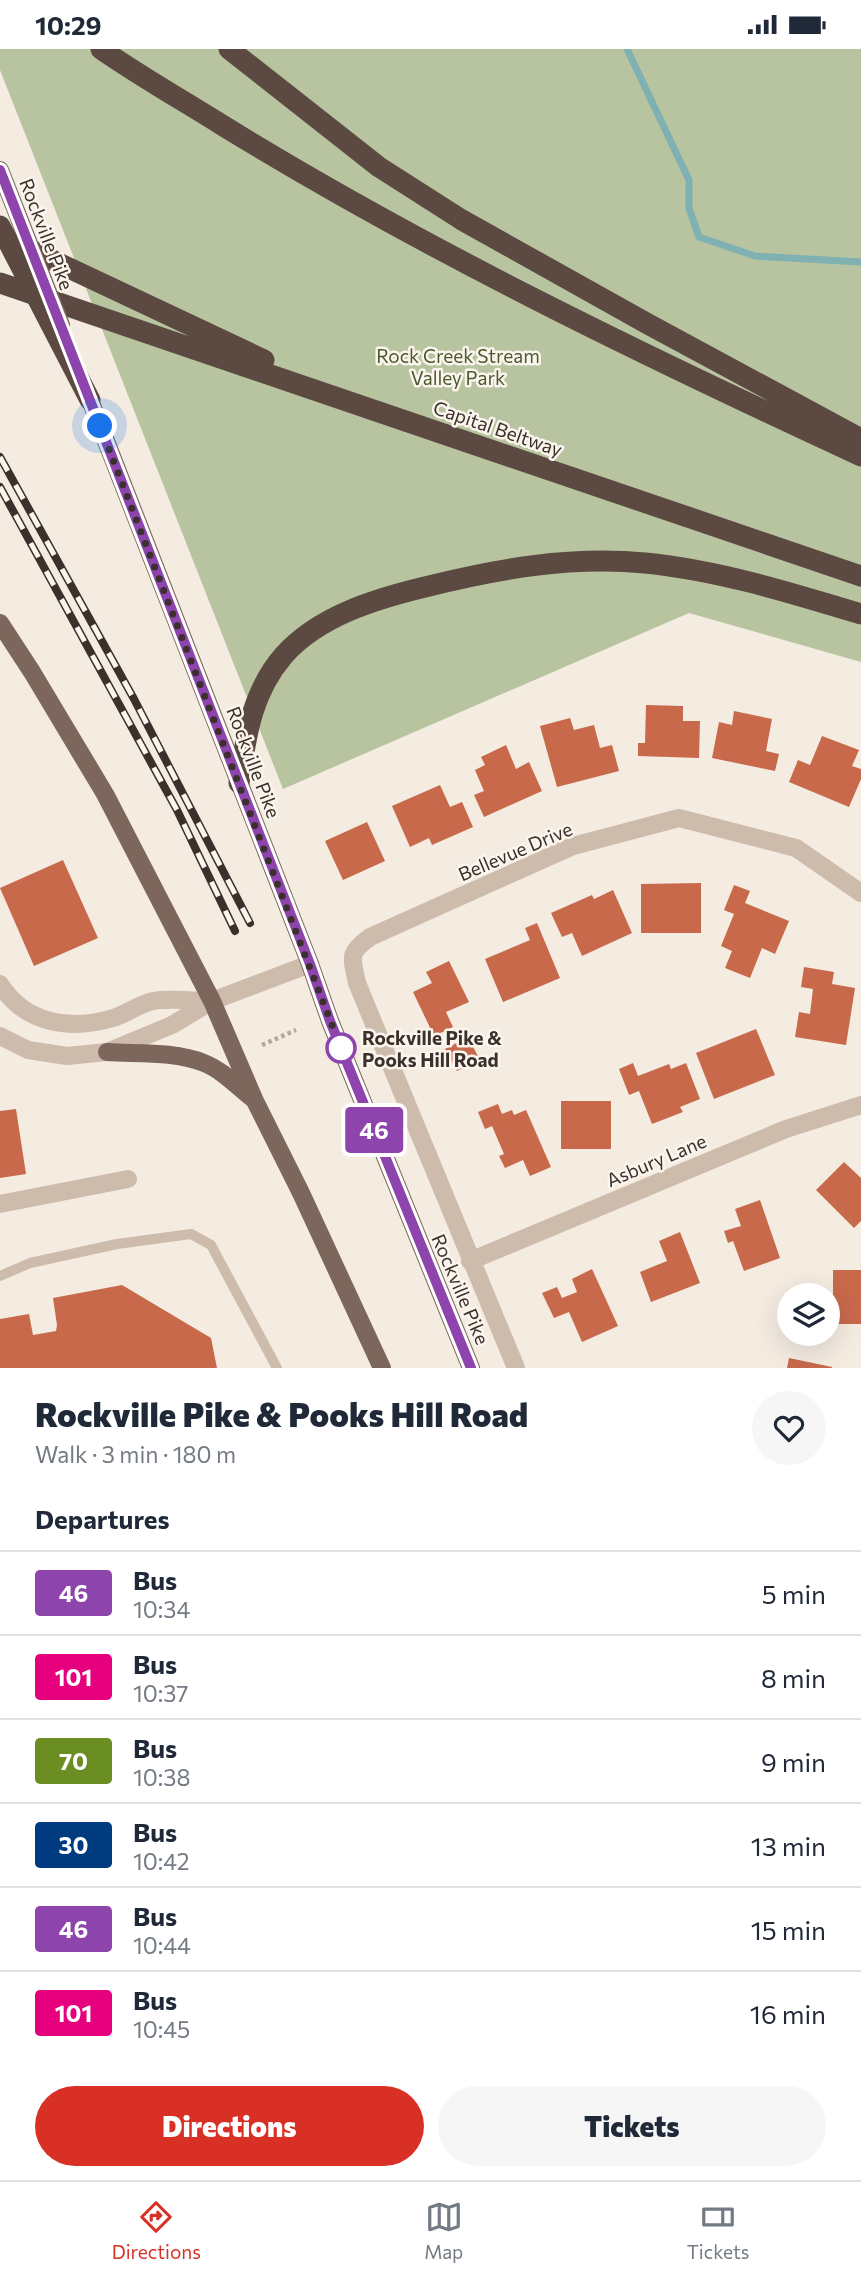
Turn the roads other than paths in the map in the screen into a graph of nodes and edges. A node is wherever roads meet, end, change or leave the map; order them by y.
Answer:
1 (101, 49) edge
2 (229, 49) edge
3 (0, 170) edge
4 (0, 226) edge
5 (0, 236) edge
6 (0, 283) edge
7 (90, 400) junction
8 (355, 403) junction
9 (861, 439) edge
10 (861, 456) edge
11 (861, 576) edge
12 (861, 614) edge
13 (0, 623) edge
14 (239, 783) junction
15 (861, 893) edge
16 (352, 959) joint
17 (310, 964) junction
18 (0, 983) edge
19 (212, 1001) junction
20 (0, 1036) edge
21 (107, 1052) junction
22 (255, 1101) junction
23 (861, 1105) edge
24 (128, 1179) dead end
25 (0, 1203) edge
26 (470, 1261) junction
27 (0, 1276) edge
28 (277, 1368) edge
29 (382, 1368) edge
30 (471, 1368) edge
31 (516, 1368) edge

1 - 10 highway
2 - 9 highway
3 - 7 main road, Rockville Pike, bridge
4 - 7 highway, bridge
5 - 8 highway
6 - 8 highway, Capital Beltway
7 - 14 main road, Rockville Pike
8 - 11 highway, Capital Beltway
12 - 14 highway
13 - 19 main road
14 - 17 main road, Rockville Pike
15 - 16 street, Bellevue Drive
16 - 26 street, Rockville Pike
17 - 19 street
17 - 30 main road, Rockville Pike
18 - 19 street
19 - 21 street
19 - 22 main road
20 - 21 street
21 - 22 main road
22 - 29 main road
23 - 26 street, Asbury Lane
24 - 25 street
26 - 31 street, Rockville Pike
27 - 28 lane

